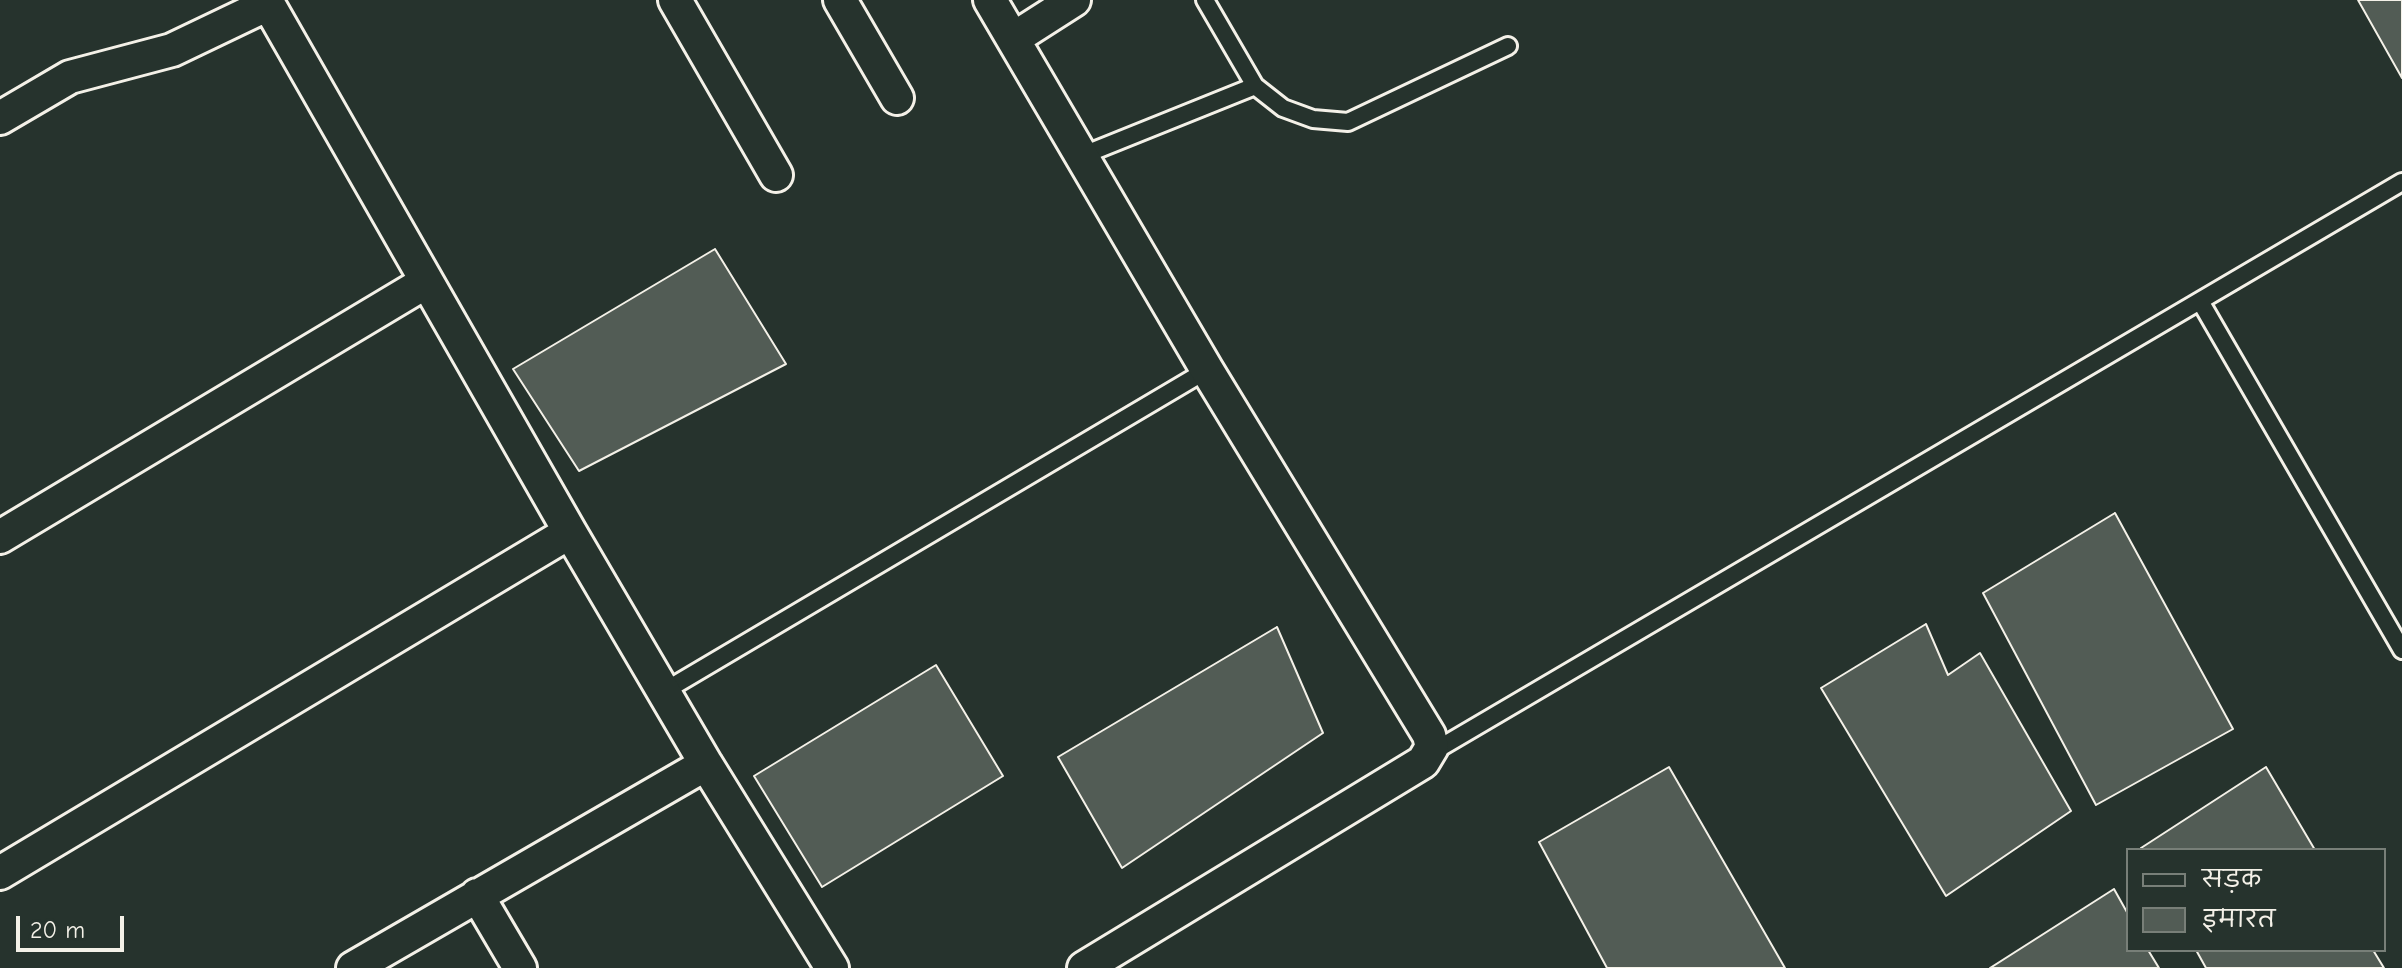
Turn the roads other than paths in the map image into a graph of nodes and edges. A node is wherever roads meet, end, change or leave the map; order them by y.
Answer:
1 (675, 0) edge
2 (840, 0) edge
3 (990, 0) edge
4 (1074, 0) edge
5 (1205, 0) edge
6 (267, 2) edge
7 (1013, 39) junction
8 (1508, 46) dead end
9 (1255, 86) junction
10 (897, 98) dead end
11 (0, 118) edge
12 (1081, 156) junction
13 (776, 175) dead end
14 (2402, 182) edge
15 (426, 282) junction
16 (2200, 301) junction
17 (1207, 370) junction
18 (570, 532) junction
19 (0, 537) edge
20 (2402, 650) edge
21 (663, 692) junction
22 (1430, 753) junction
23 (706, 764) junction
24 (0, 873) edge
25 (477, 895) junction
26 (353, 968) edge
27 (520, 968) edge
28 (832, 968) edge
29 (1084, 968) edge

1 - 13 street
2 - 10 street
3 - 7 street
4 - 7 street
5 - 9 lane
6 - 11 street
6 - 15 street
7 - 12 street
8 - 9 lane
9 - 12 lane
12 - 17 street
14 - 16 lane
15 - 18 street
15 - 19 street
16 - 20 lane
16 - 22 lane
17 - 21 lane
17 - 22 street
18 - 21 street
18 - 24 street
21 - 23 street
22 - 29 street
23 - 25 street
23 - 28 street
25 - 26 street
25 - 27 street

